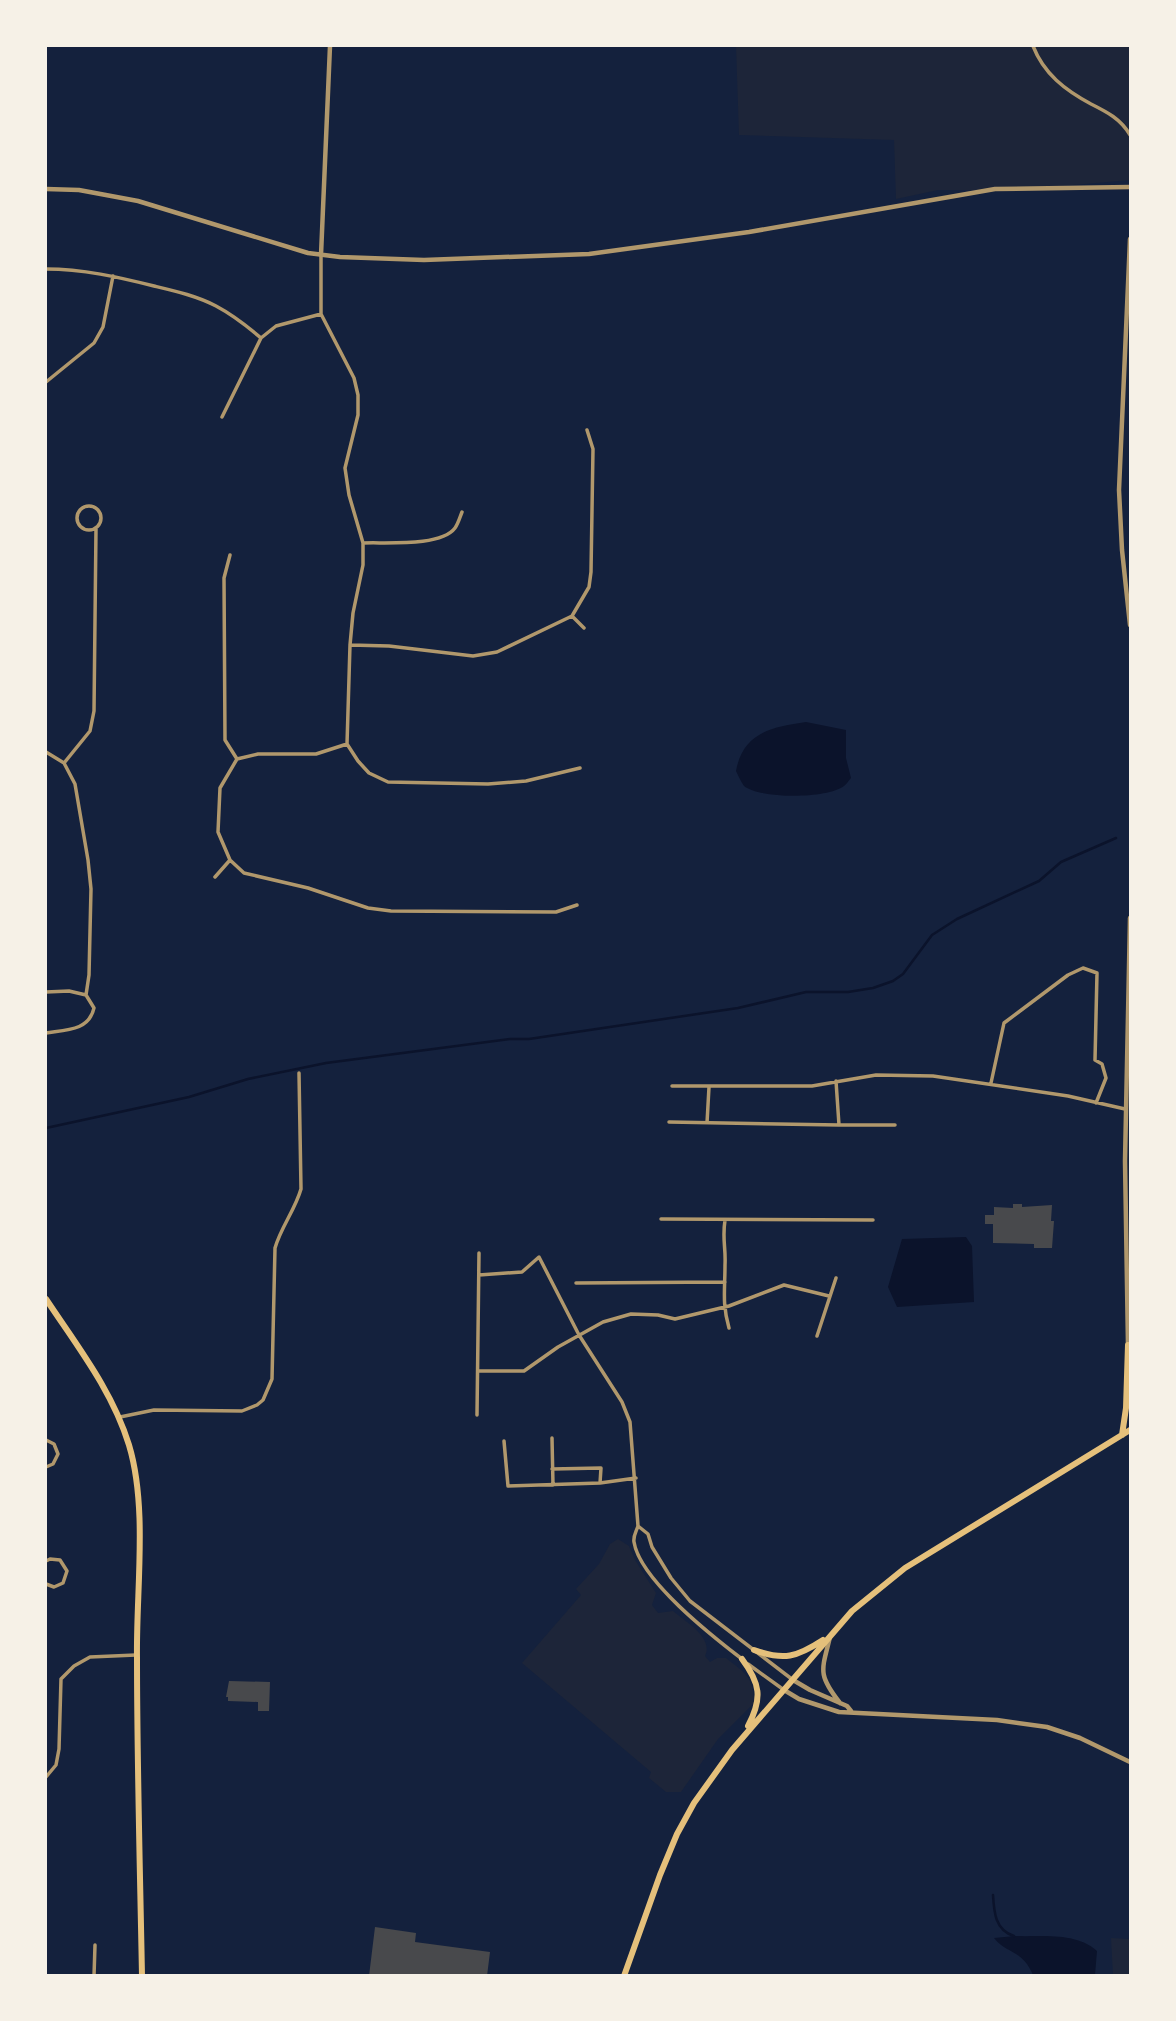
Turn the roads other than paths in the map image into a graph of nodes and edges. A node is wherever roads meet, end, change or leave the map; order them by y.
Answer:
1 (330, 46) edge
2 (1033, 46) edge
3 (1130, 135) edge
4 (1130, 187) edge
5 (46, 189) edge
6 (1130, 239) edge
7 (321, 255) junction
8 (46, 269) edge
9 (113, 276) junction
10 (321, 314) junction
11 (261, 338) junction
12 (46, 382) edge
13 (222, 417) dead end
14 (587, 430) dead end
15 (462, 512) dead end
16 (96, 529) junction
17 (363, 543) junction
18 (230, 555) dead end
19 (572, 616) junction
20 (1130, 625) edge
21 (584, 628) dead end
22 (350, 645) junction
23 (347, 744) junction
24 (46, 752) edge
25 (237, 759) junction
26 (64, 763) junction
27 (580, 768) dead end
28 (230, 860) junction
29 (215, 877) dead end
30 (577, 905) dead end
31 (1130, 918) edge
32 (46, 992) edge
33 (86, 995) junction
34 (1129, 1006) edge
35 (46, 1033) edge
36 (299, 1073) dead end
37 (836, 1081) junction
38 (990, 1083) junction
39 (673, 1086) dead end
40 (709, 1086) junction
41 (1096, 1103) junction
42 (1125, 1109) junction
43 (669, 1122) dead end
44 (708, 1123) junction
45 (839, 1125) junction
46 (895, 1125) dead end
47 (661, 1219) dead end
48 (725, 1220) junction
49 (873, 1220) dead end
50 (479, 1253) dead end
51 (479, 1275) junction
52 (836, 1278) dead end
53 (725, 1282) junction
54 (576, 1283) dead end
55 (829, 1296) junction
56 (46, 1298) edge
57 (723, 1307) junction
58 (49, 1310) edge
59 (729, 1328) dead end
60 (579, 1335) junction
61 (817, 1336) dead end
62 (1128, 1345) junction
63 (1130, 1364) edge
64 (478, 1371) junction
65 (477, 1415) dead end
66 (120, 1417) junction
67 (1130, 1430) edge
68 (1122, 1435) junction
69 (552, 1438) dead end
70 (46, 1440) edge
71 (504, 1441) dead end
72 (46, 1467) edge
73 (552, 1469) junction
74 (636, 1478) junction
75 (600, 1483) junction
76 (552, 1485) junction
77 (638, 1526) junction
78 (46, 1561) edge
79 (46, 1584) edge
80 (831, 1636) junction
81 (754, 1650) junction
82 (136, 1655) junction
83 (741, 1659) junction
84 (793, 1680) junction
85 (784, 1690) junction
86 (840, 1703) junction
87 (851, 1711) junction
88 (738, 1743) junction
89 (1130, 1762) edge
90 (46, 1777) edge
91 (95, 1945) dead end
92 (94, 1976) edge
93 (142, 1976) edge
94 (624, 1976) edge

1 - 7 street
2 - 3 street
4 - 7 street
5 - 7 street
6 - 20 street
7 - 10 street
8 - 9 street
9 - 11 street
9 - 12 street
10 - 11 street
10 - 17 street
11 - 13 street
14 - 19 street
15 - 17 street
16 - 16 street
16 - 26 street
17 - 22 street
18 - 25 street
19 - 21 street
19 - 22 street
22 - 23 street
23 - 25 street
23 - 27 street
24 - 26 street
25 - 28 street
26 - 33 street
28 - 29 street
28 - 30 street
31 - 34 street
32 - 33 street
33 - 35 street
34 - 42 street
36 - 66 street
37 - 38 street
37 - 40 street
37 - 45 street
38 - 41 street
38 - 41 street
39 - 40 street
40 - 44 street
41 - 42 street
42 - 62 street
43 - 44 street
44 - 45 street
45 - 46 street
47 - 48 street
48 - 49 street
48 - 53 street
50 - 51 street
51 - 60 street
51 - 64 street
52 - 55 street
53 - 54 street
53 - 57 street
55 - 57 street
55 - 61 street
56 - 58 main road
57 - 59 street
57 - 60 street
58 - 66 main road
60 - 64 street
60 - 74 street
62 - 63 street
62 - 68 main road
64 - 65 street
66 - 82 main road
67 - 68 main road
68 - 80 main road
69 - 73 street
70 - 72 street
71 - 76 street
73 - 75 street
73 - 76 street
74 - 75 street
74 - 77 street
75 - 76 street
77 - 81 street
77 - 83 street
78 - 79 street
80 - 81 main road
80 - 84 main road
80 - 86 street
81 - 84 street
82 - 90 street
82 - 93 main road
83 - 85 street
83 - 88 main road
84 - 85 main road
84 - 86 street
85 - 87 street
85 - 88 main road
86 - 87 street
87 - 89 street
88 - 94 main road
91 - 92 street

